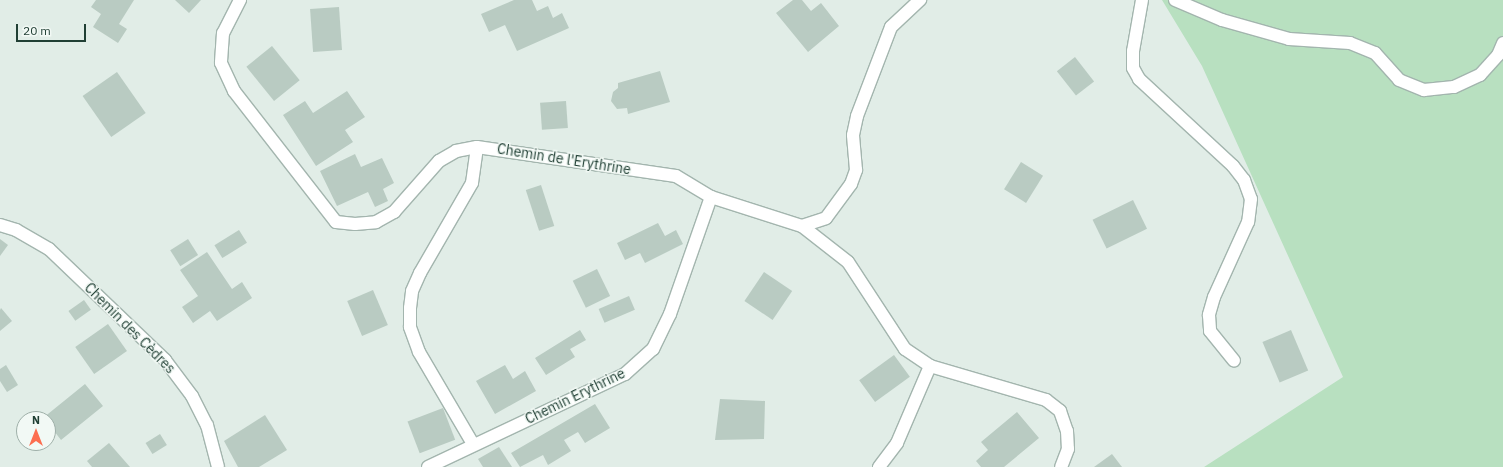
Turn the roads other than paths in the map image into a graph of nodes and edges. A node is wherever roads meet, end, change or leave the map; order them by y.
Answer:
1 (240, 0) edge
2 (920, 0) edge
3 (1142, 0) edge
4 (1174, 0) edge
5 (1503, 43) edge
6 (477, 147) junction
7 (711, 197) junction
8 (0, 226) edge
9 (802, 226) junction
10 (1234, 361) dead end
11 (930, 366) junction
12 (473, 444) junction
13 (218, 467) edge
14 (428, 467) edge
15 (879, 467) edge
16 (1060, 467) edge

1 - 6 street, Chemin de l'Erythrine
2 - 9 street
3 - 10 street
4 - 5 street
6 - 7 street, Chemin de l'Erythrine
6 - 12 street
7 - 9 street, Chemin de l'Erythrine
7 - 12 street, Chemin Erythrine
8 - 13 street, Chemin des Cèdres
9 - 11 street
11 - 15 street
11 - 16 street
12 - 14 street, Chemin Erythrine

